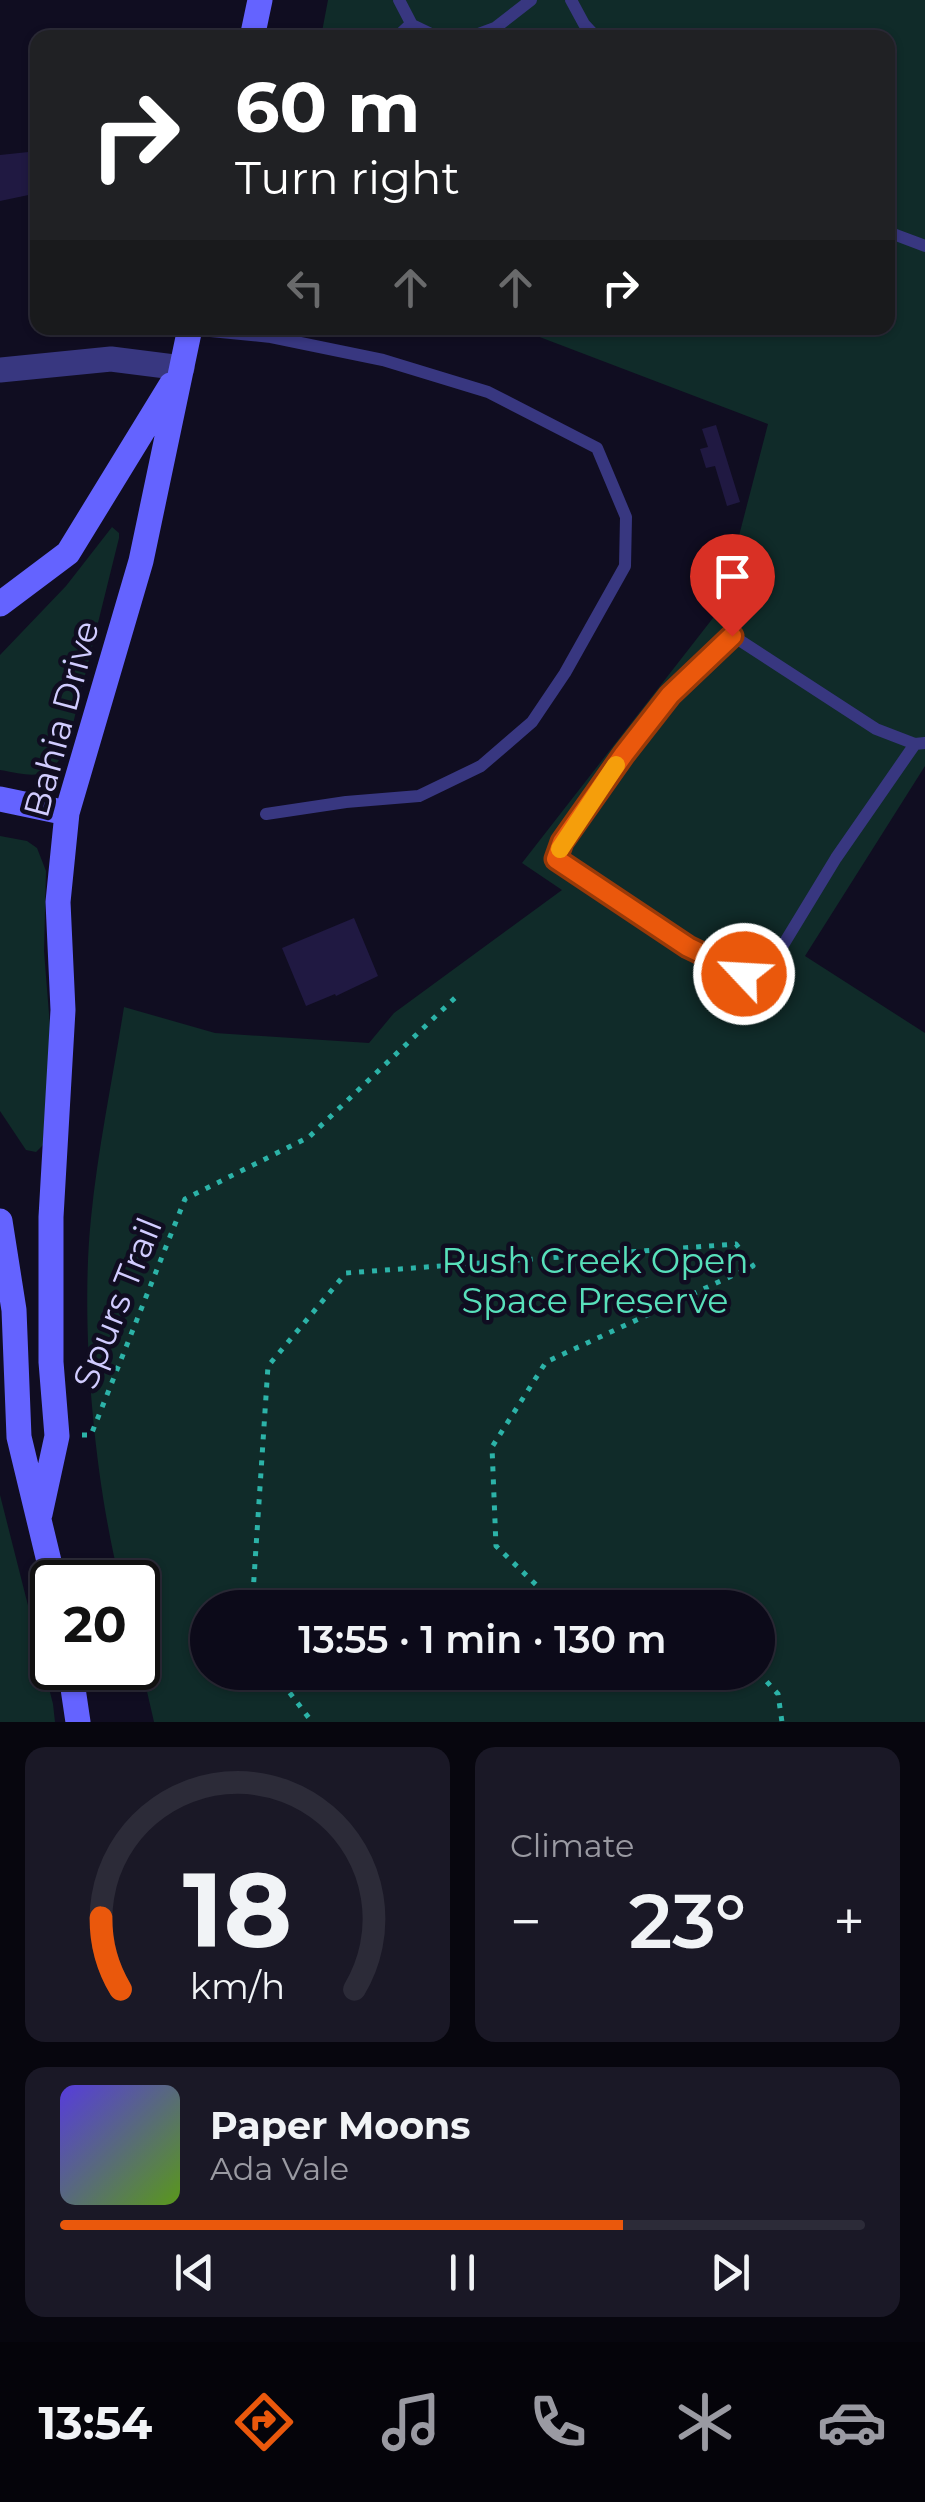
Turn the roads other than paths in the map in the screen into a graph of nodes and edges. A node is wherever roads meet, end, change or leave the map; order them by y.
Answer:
1 (260, 0) edge
2 (399, 0) edge
3 (530, 0) edge
4 (571, 0) edge
5 (411, 24) junction
6 (254, 30) edge
7 (405, 30) edge
8 (421, 30) edge
9 (490, 30) edge
10 (590, 30) edge
11 (895, 235) edge
12 (925, 246) edge
13 (189, 335) edge
14 (253, 335) edge
15 (182, 368) junction
16 (0, 370) edge
17 (0, 604) edge
18 (920, 743) edge
19 (0, 798) edge
20 (68, 813) junction
21 (266, 814) dead end
22 (0, 1221) edge
23 (40, 1514) junction
24 (49, 1560) edge
25 (73, 1690) edge
26 (78, 1722) edge

1 - 6 street
2 - 5 lane
3 - 9 lane
4 - 10 lane
5 - 7 lane
5 - 8 lane
11 - 12 lane
13 - 15 street
14 - 21 lane
15 - 16 street
15 - 17 street, Bahia Drive
15 - 20 street, Bahia Drive
18 - 18 lane
19 - 20 street
20 - 23 street, Bahia Drive
22 - 23 street, Bahia Drive
23 - 24 street, Bahia Drive
25 - 26 street

